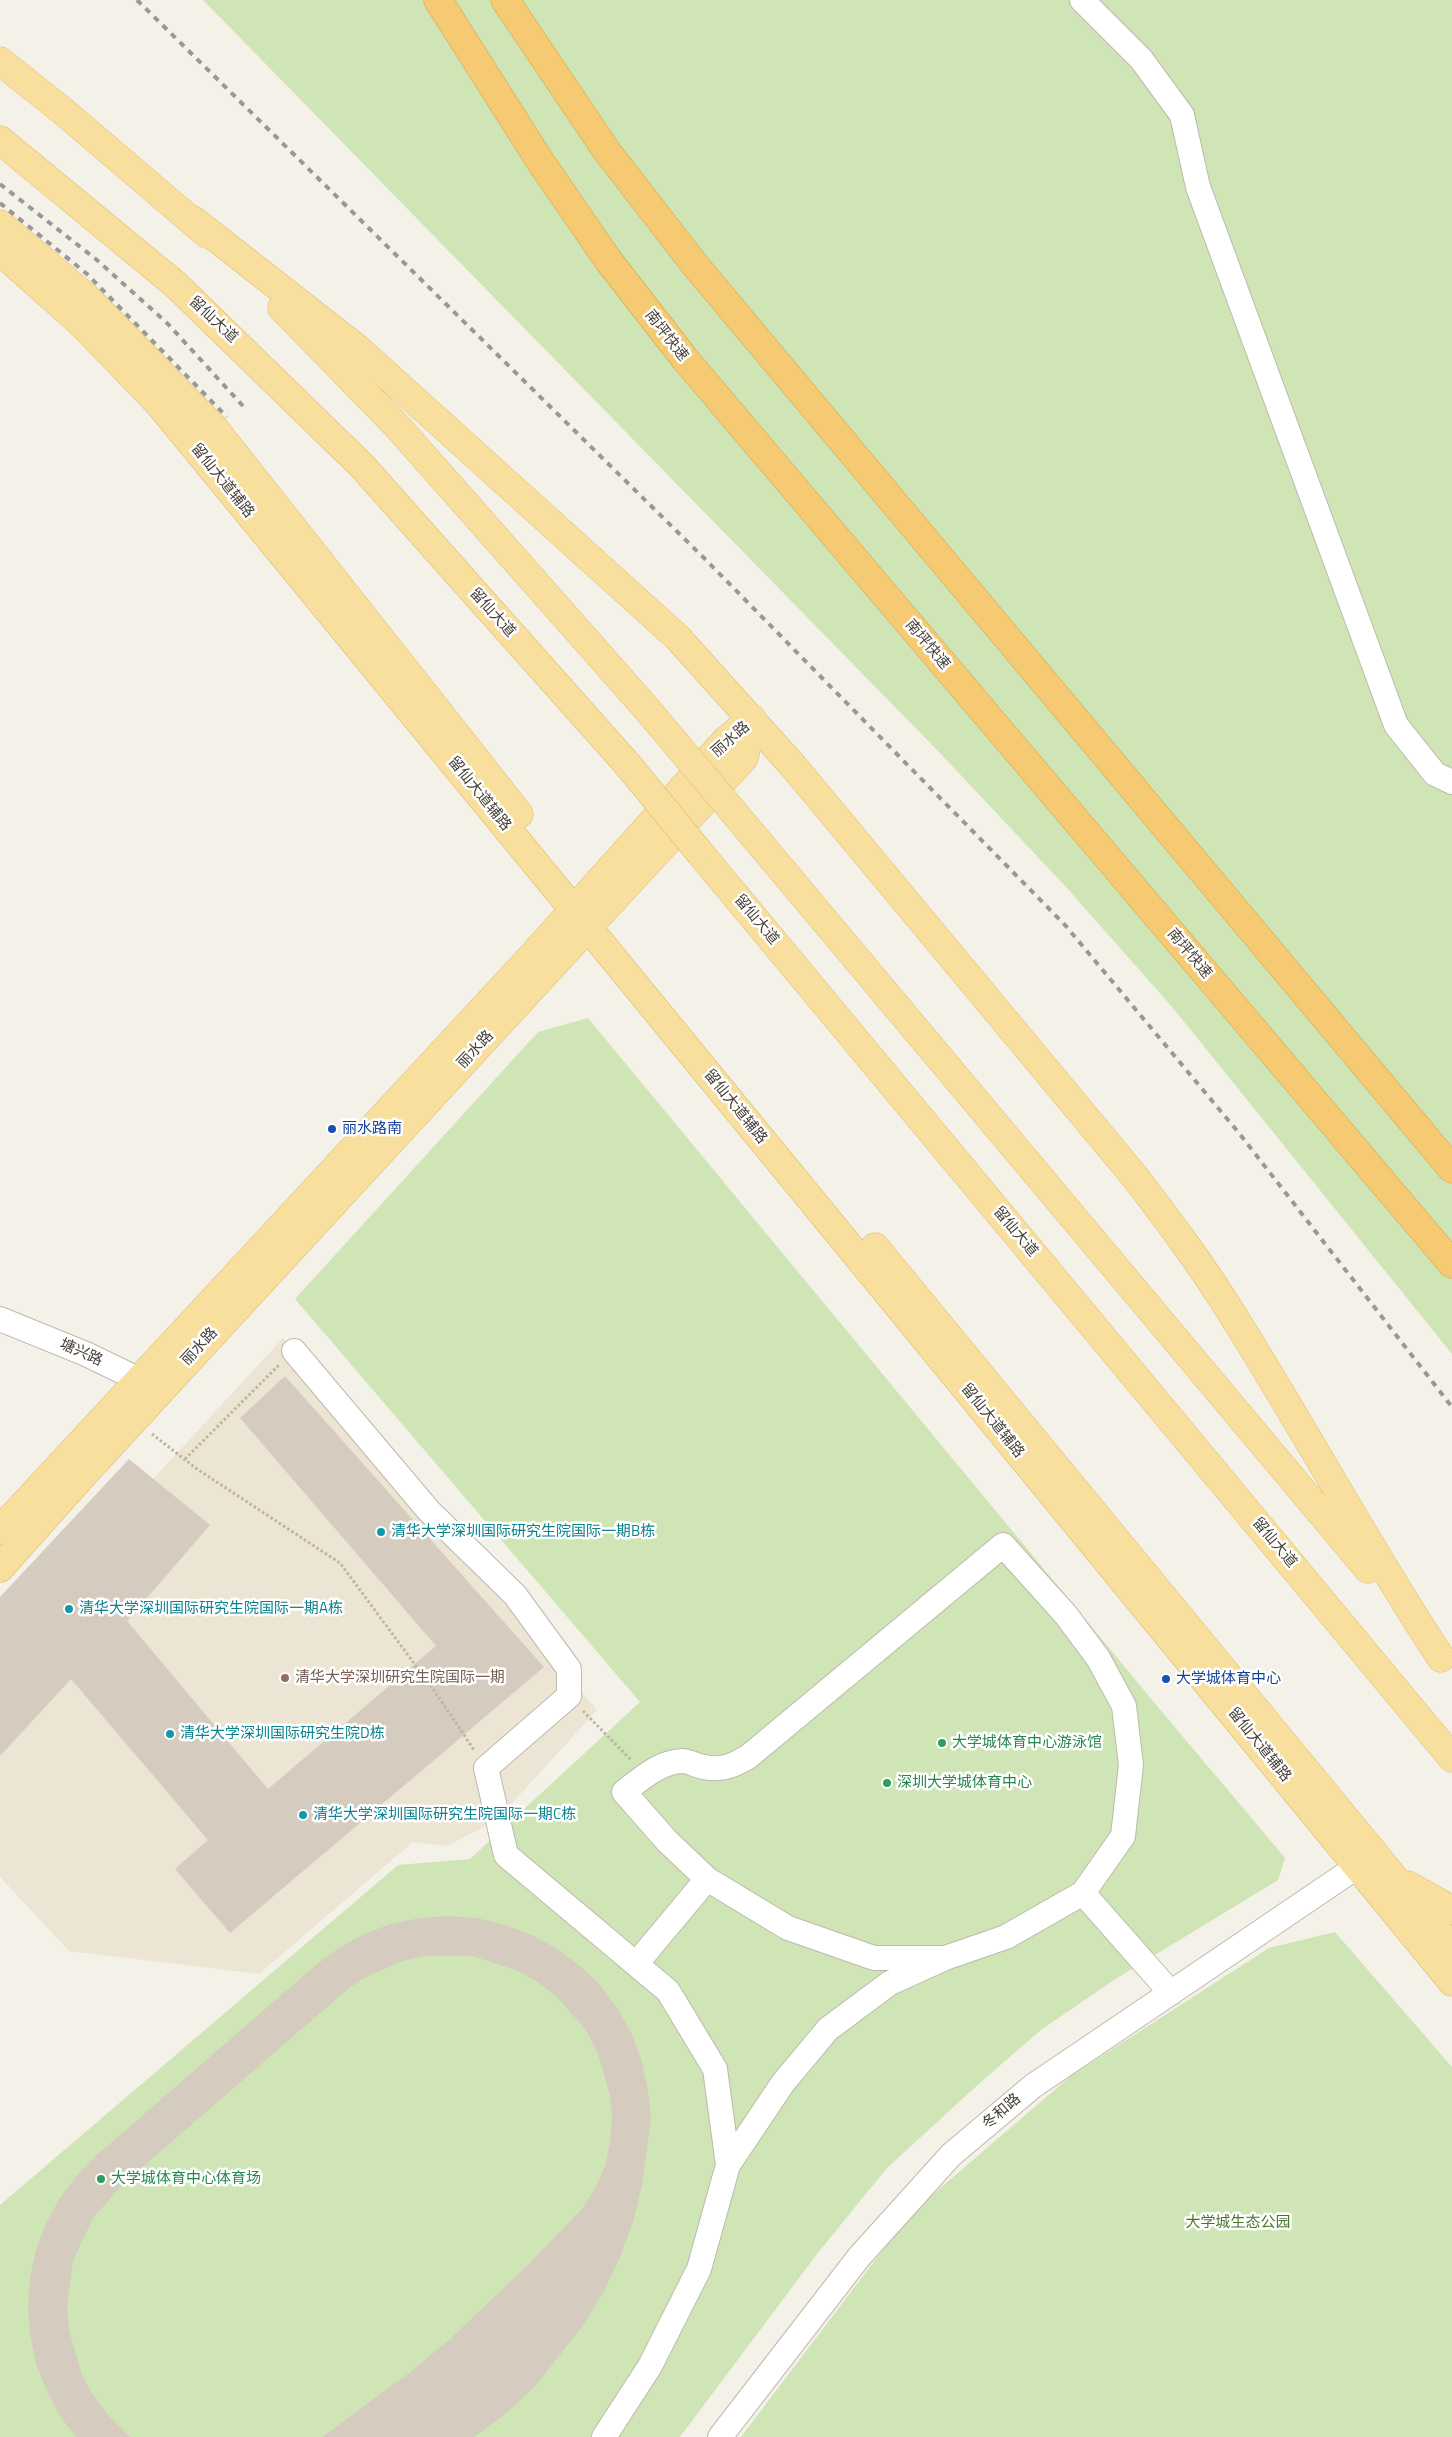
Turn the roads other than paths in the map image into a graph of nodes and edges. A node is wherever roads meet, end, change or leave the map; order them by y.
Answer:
1 (438, 0) edge
2 (505, 0) edge
3 (1082, 0) edge
4 (0, 61) edge
5 (0, 140) edge
6 (193, 220) junction
7 (0, 224) edge
8 (0, 251) edge
9 (752, 719) junction
10 (1452, 782) edge
11 (587, 912) junction
12 (1452, 1169) edge
13 (1452, 1264) edge
14 (0, 1319) edge
15 (294, 1351) road end
16 (150, 1384) junction
17 (0, 1530) edge
18 (0, 1568) edge
19 (1447, 1664) edge
20 (1452, 1758) edge
21 (1358, 1866) junction
22 (1394, 1878) junction
23 (707, 1879) junction
24 (1083, 1893) junction
25 (1452, 1910) edge
26 (1452, 1948) edge
27 (945, 1958) junction
28 (636, 1964) junction
29 (1452, 1982) edge
30 (1171, 1993) junction
31 (728, 2165) junction
32 (604, 2437) edge
33 (720, 2437) edge

1 - 13 highway, 南坪快速
2 - 12 highway
3 - 10 street
4 - 6 main road
5 - 20 main road, 留仙大道, bridge
6 - 9 main road
6 - 19 main road, bridge
7 - 11 main road, 留仙大道辅路
8 - 11 main road, 留仙大道辅路
9 - 11 main road, 丽水路
9 - 19 main road
11 - 16 main road, 丽水路
11 - 21 main road, 留仙大道辅路
11 - 22 main road, 留仙大道辅路
14 - 16 street, 塘兴路
15 - 28 street
16 - 17 main road, 丽水路
16 - 18 main road, 丽水路
21 - 22 main road
21 - 29 main road, 留仙大道辅路
21 - 30 street, 冬和路
22 - 25 main road
22 - 26 main road, 留仙大道辅路
23 - 24 street
23 - 27 street
23 - 28 street
24 - 27 street
24 - 30 street
27 - 31 street
28 - 31 street
30 - 33 street, 冬和路
31 - 32 street

